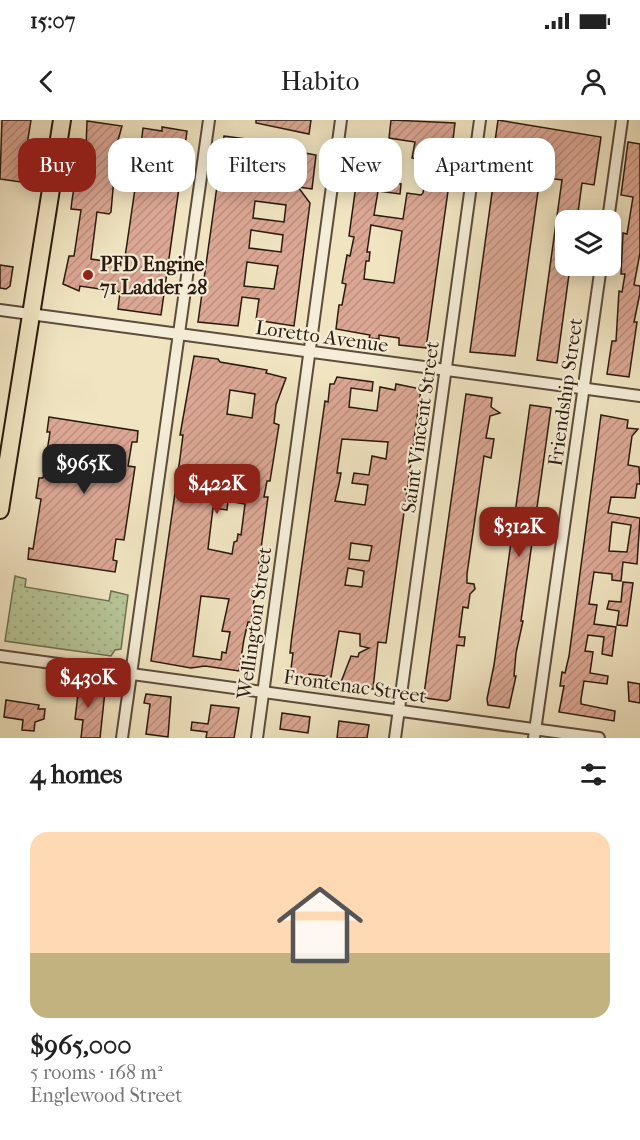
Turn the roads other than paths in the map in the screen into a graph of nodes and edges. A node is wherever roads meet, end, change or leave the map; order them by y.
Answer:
1 (63, 120) edge
2 (209, 120) edge
3 (341, 120) edge
4 (480, 120) edge
5 (622, 120) edge
6 (609, 210) edge
7 (600, 276) edge
8 (0, 310) edge
9 (31, 314) junction
10 (178, 334) junction
11 (310, 354) junction
12 (445, 372) junction
13 (584, 388) junction
14 (640, 396) edge
15 (5, 446) edge
16 (0, 510) edge
17 (0, 656) edge
18 (129, 673) junction
19 (263, 691) junction
20 (399, 709) junction
21 (535, 734) edge
22 (122, 738) edge
23 (257, 738) edge
24 (395, 738) edge
25 (599, 738) edge

1 - 9 main road
2 - 10 street
3 - 11 street, Wellington Street
4 - 12 street, Saint Vincent Street
5 - 6 street
7 - 13 street, Friendship Street
8 - 9 street, Loretto Avenue
9 - 10 street, Loretto Avenue
9 - 15 main road
10 - 11 street, Loretto Avenue
10 - 18 street
11 - 12 street, Loretto Avenue
11 - 19 street, Wellington Street
12 - 13 street, Loretto Avenue
12 - 20 street, Saint Vincent Street
13 - 14 street, Loretto Avenue
13 - 21 street, Friendship Street
15 - 16 main road
17 - 18 street, Frontenac Street
18 - 19 street, Frontenac Street
18 - 22 street
19 - 20 street, Frontenac Street
19 - 23 street, Wellington Street
20 - 21 street, Frontenac Street
20 - 24 street, Saint Vincent Street
21 - 25 street, Frontenac Street

